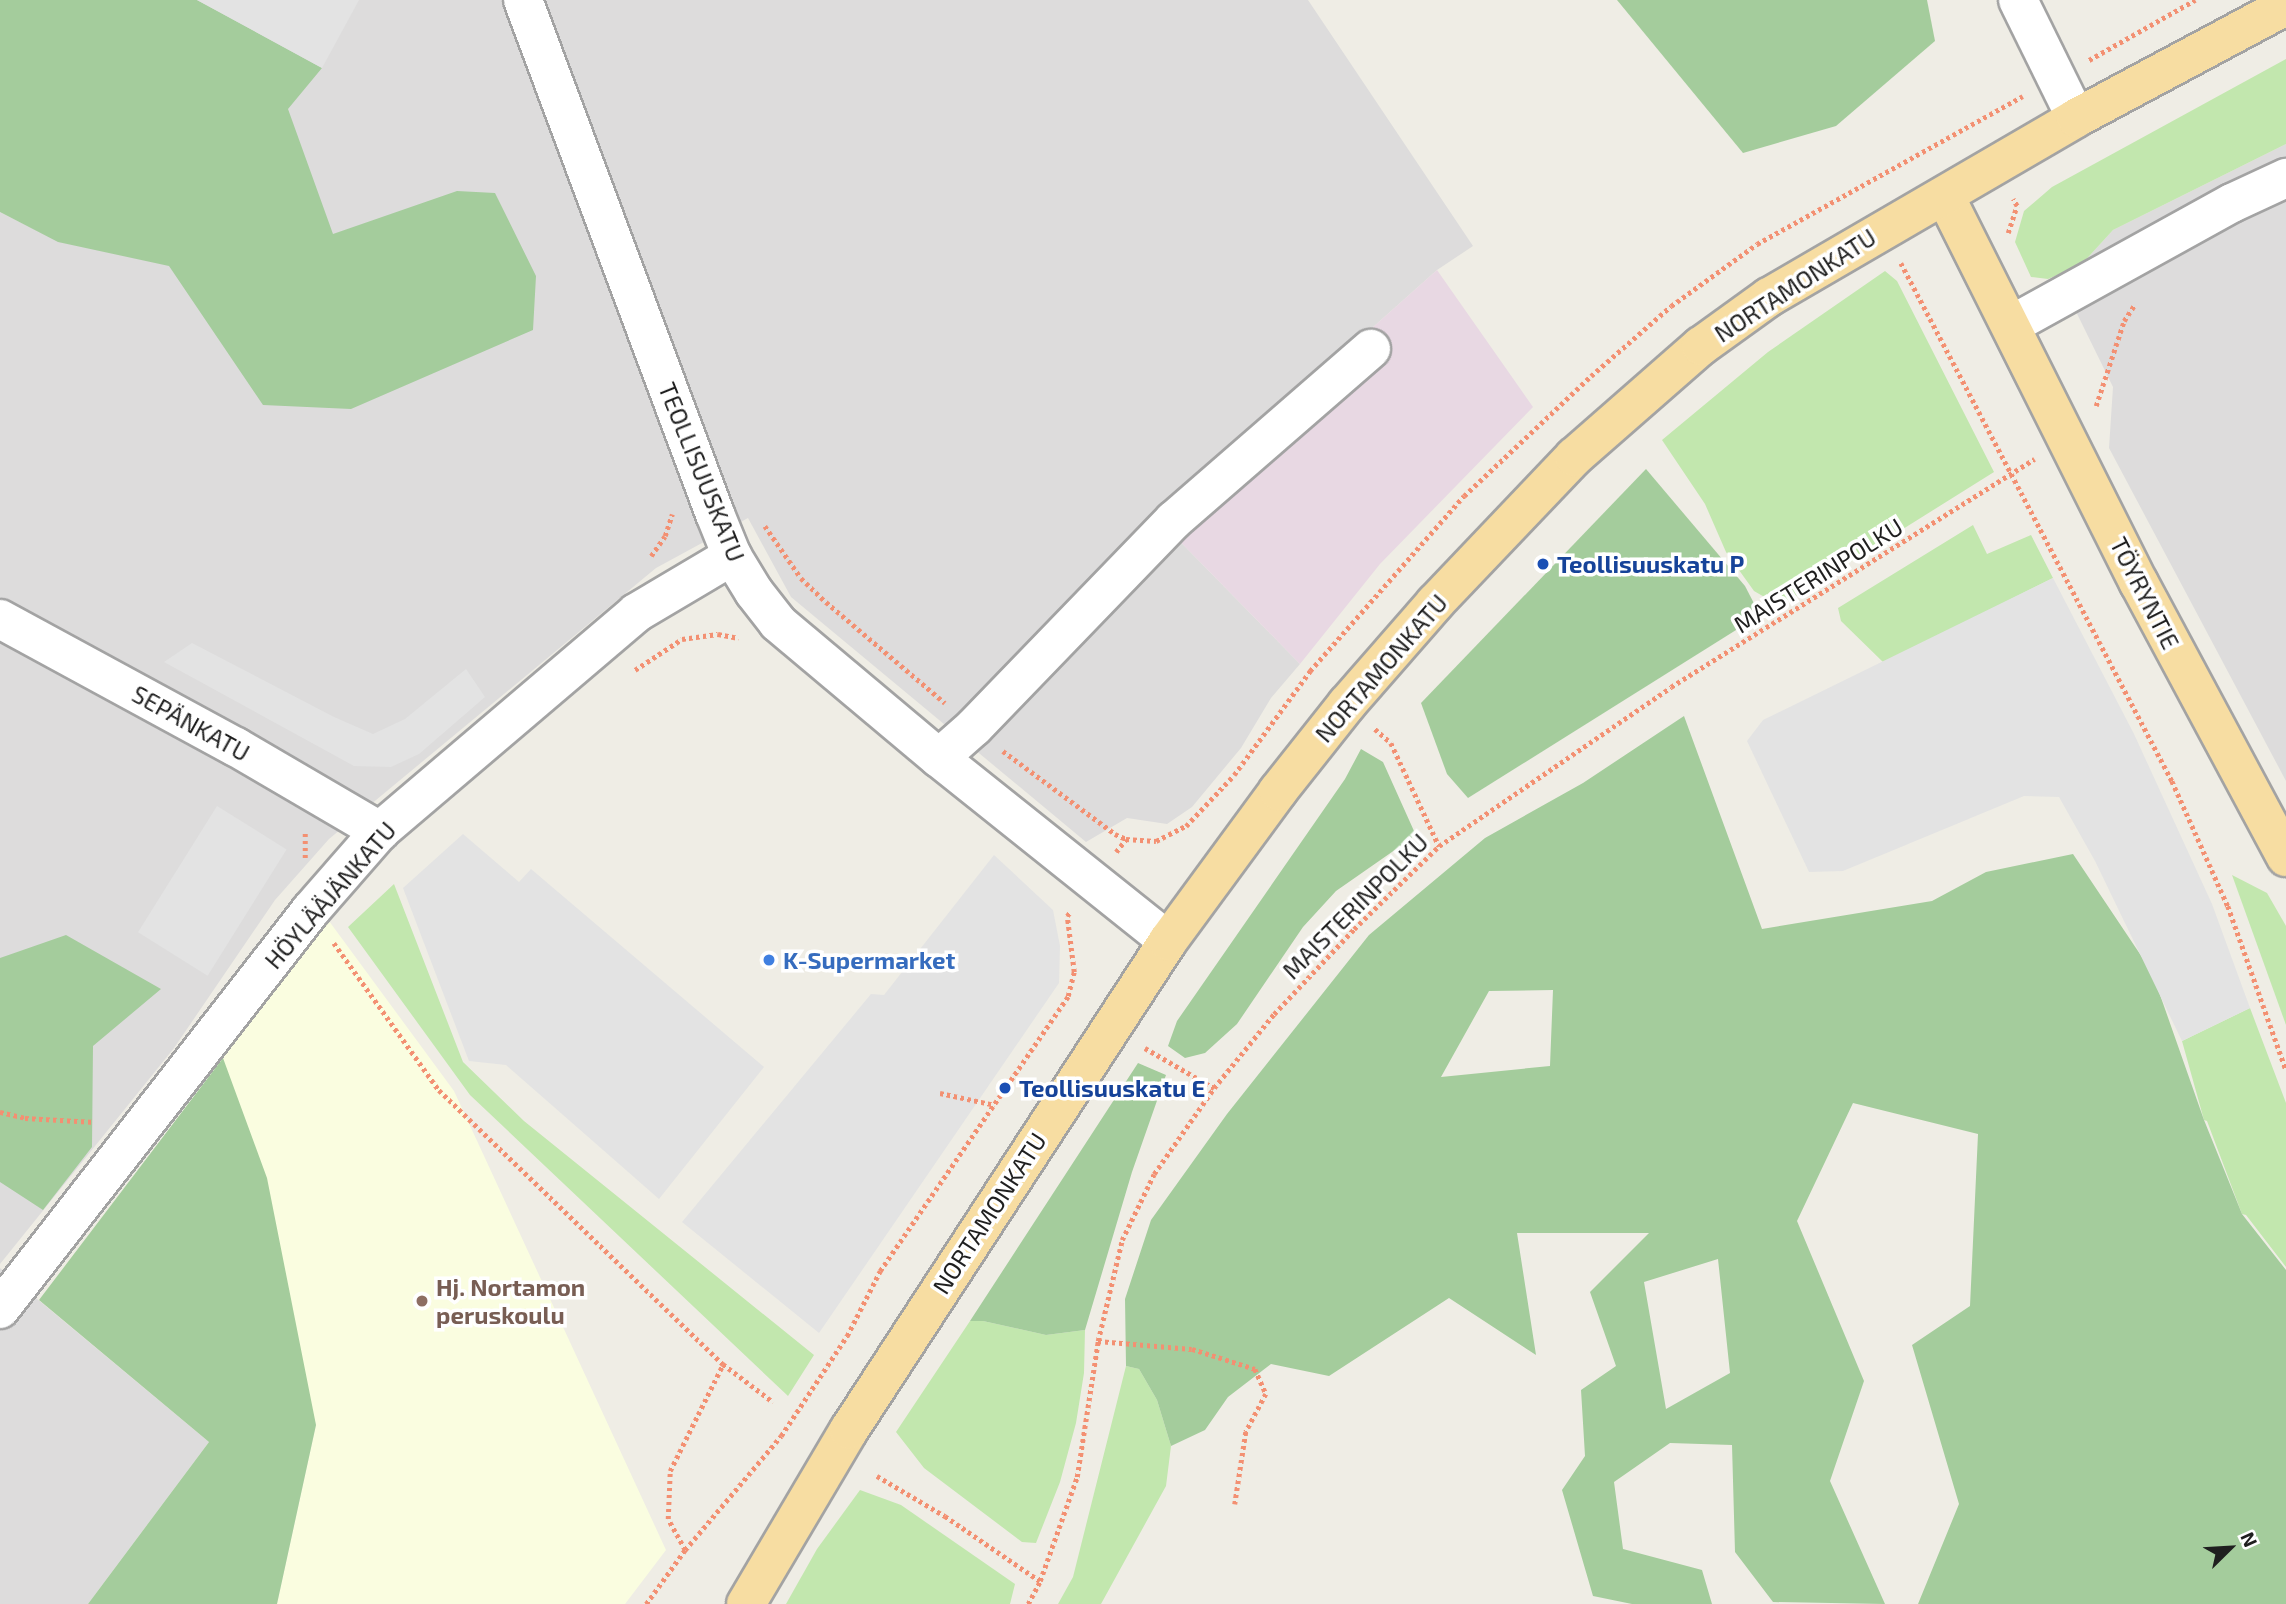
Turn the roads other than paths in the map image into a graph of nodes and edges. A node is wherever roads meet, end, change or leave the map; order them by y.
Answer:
1 (523, 0) edge
2 (2018, 0) edge
3 (2286, 6) edge
4 (2076, 118) junction
5 (2286, 178) edge
6 (1945, 196) junction
7 (2011, 325) junction
8 (1371, 349) dead end
9 (732, 556) junction
10 (0, 619) edge
11 (939, 758) junction
12 (380, 831) junction
13 (2286, 857) edge
14 (1168, 941) junction
15 (0, 1310) edge
16 (746, 1604) edge

1 - 9 street, TEOLLISUUSKATU
2 - 4 street
3 - 4 main road, NORTAMONKATU
4 - 6 main road, NORTAMONKATU
5 - 7 street
6 - 7 main road, TÖYRYNTIE
6 - 14 main road, NORTAMONKATU
7 - 13 main road, TÖYRYNTIE
8 - 11 street
9 - 11 street, TEOLLISUUSKATU
9 - 12 street, HÖYLÄÄJÄNKATU
10 - 12 street, SEPÄNKATU
11 - 14 street, TEOLLISUUSKATU
12 - 15 street, HÖYLÄÄJÄNKATU
14 - 16 main road, NORTAMONKATU

